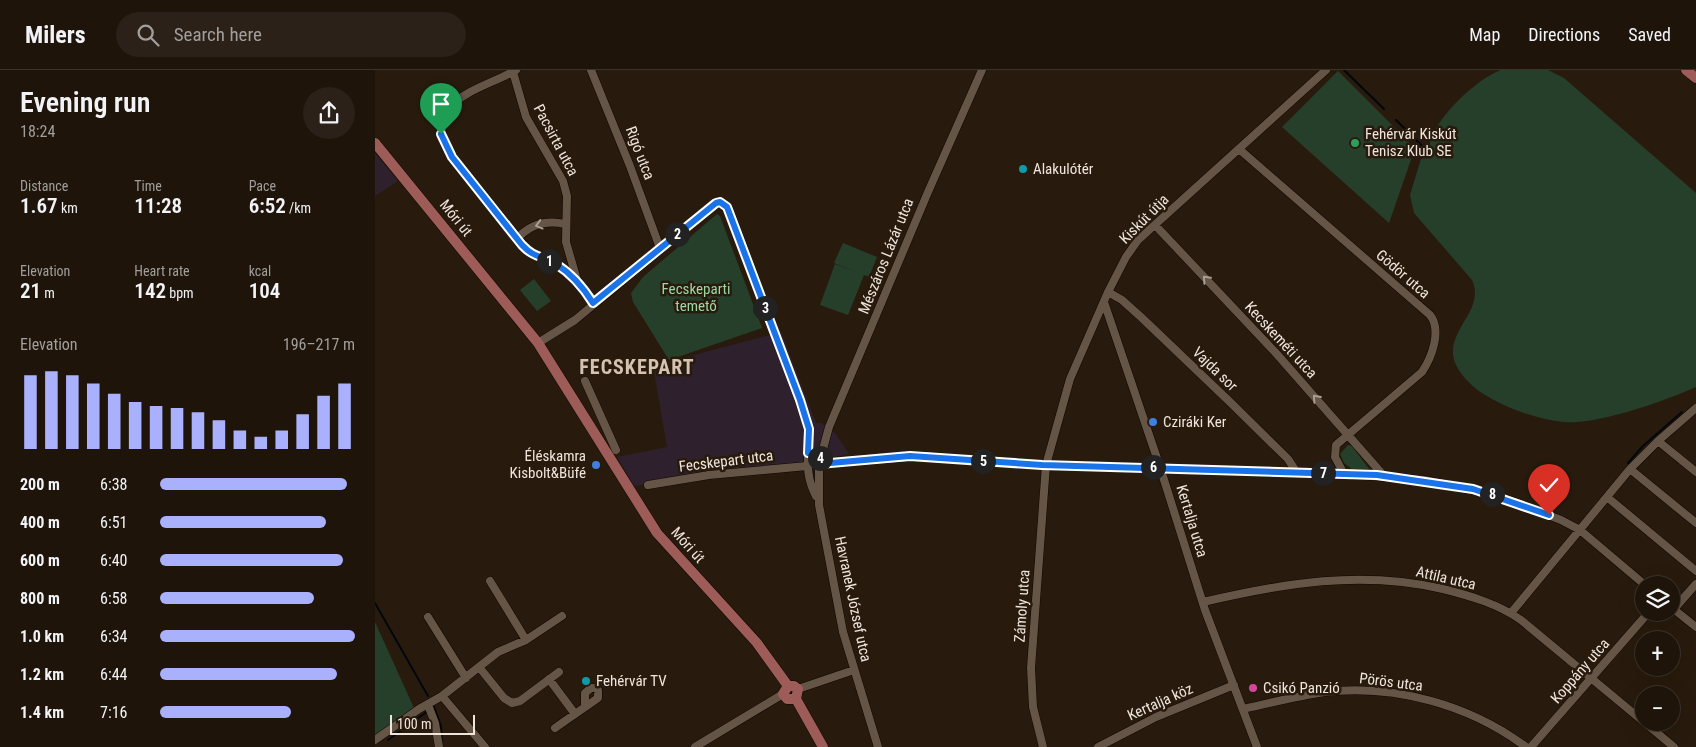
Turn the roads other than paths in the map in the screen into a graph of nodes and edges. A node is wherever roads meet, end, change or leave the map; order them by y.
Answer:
1 (591, 70) edge
2 (982, 70) edge
3 (1326, 70) edge
4 (1686, 70) edge
5 (515, 71) edge
6 (1696, 78) edge
7 (375, 143) edge
8 (1239, 149) junction
9 (565, 224) junction
10 (1155, 225) junction
11 (517, 239) junction
12 (660, 248) junction
13 (577, 280) junction
14 (1108, 292) junction
15 (1104, 302) junction
16 (593, 303) junction
17 (538, 343) junction
18 (585, 381) dead end
19 (595, 404) junction
20 (1696, 408) edge
21 (581, 413) junction
22 (1348, 435) junction
23 (1658, 441) junction
24 (616, 450) dead end
25 (808, 453) junction
26 (821, 454) junction
27 (1046, 465) junction
28 (1160, 467) junction
29 (807, 468) junction
30 (819, 468) junction
31 (1630, 469) junction
32 (1696, 472) edge
33 (1297, 473) junction
34 (1344, 474) junction
35 (1385, 476) junction
36 (648, 485) dead end
37 (1607, 497) junction
38 (819, 500) junction
39 (1696, 523) edge
40 (1579, 530) junction
41 (1696, 571) edge
42 (1635, 577) edge
43 (490, 581) dead end
44 (1696, 584) edge
45 (1680, 601) edge
46 (1203, 602) junction
47 (1511, 613) junction
48 (1680, 614) edge
49 (562, 616) dead end
50 (428, 617) dead end
51 (1641, 621) edge
52 (1696, 627) edge
53 (526, 640) junction
54 (479, 667) junction
55 (854, 670) junction
56 (559, 672) dead end
57 (466, 678) junction
58 (549, 679) junction
59 (1592, 679) junction
60 (1234, 685) junction
61 (791, 692) junction
62 (442, 696) junction
63 (428, 705) junction
64 (585, 707) dead end
65 (1243, 710) junction
66 (575, 714) junction
67 (1635, 715) edge
68 (555, 728) dead end
69 (1655, 731) edge
70 (375, 740) edge
71 (439, 747) edge
72 (485, 747) edge
73 (695, 747) edge
74 (823, 747) edge
75 (878, 747) edge
76 (1043, 747) edge
77 (1098, 747) edge
78 (1257, 747) edge
79 (1526, 747) edge
80 (1531, 747) edge
81 (1674, 747) edge

1 - 12 street, Rigó utca
2 - 26 street, Mészáros Lázár utca
3 - 8 street, Kiskút útja
4 - 6 main road
5 - 9 street, Pacsirta utca
5 - 11 street
7 - 17 main road, Móri út
8 - 10 street, Kiskút útja
8 - 22 street, Gödör utca
9 -> 11 street
9 - 13 street, Pacsirta utca
10 - 14 street, Kiskút útja
22 -> 10 street, Kecskeméti utca
11 - 13 street
12 - 16 street
12 - 25 street
13 - 16 street
14 - 15 street, Kiskút útja
14 - 33 street, Vajda sor
15 - 27 street, Kiskút útja
15 - 28 street, Kertalja utca
16 - 17 street
17 - 21 main road, Móri út
18 - 19 street
19 - 21 street
19 - 24 street
20 - 23 street
21 - 61 main road, Móri út
22 - 34 street
22 - 35 street, Kecskeméti utca
23 - 31 street
23 - 32 street
25 - 26 street
25 - 29 street
26 - 30 street, Havranek József utca
27 - 28 street
27 - 30 street
27 - 76 street, Zámoly utca
28 - 33 street
28 - 46 street, Kertalja utca
29 - 30 street, Fecskepart utca
29 - 36 street, Fecskepart utca
29 - 38 street
30 - 38 street, Havranek József utca
31 - 37 street
31 - 39 street
33 - 34 street
34 - 35 street
35 - 40 street
37 - 40 street
37 - 41 street
38 - 55 street, Havranek József utca
40 - 42 street
40 - 47 street
43 - 53 street
44 - 45 street
46 - 47 street, Attila utca
46 - 60 street, Kertalja utca
47 - 59 street, Attila utca
48 - 52 street
49 - 53 street
50 - 57 street
51 - 59 street, Koppány utca
53 - 54 street
54 - 57 street
54 - 58 street
55 - 61 street
55 - 75 street, Havranek József utca
56 - 58 street
57 - 62 street
58 - 66 street
59 - 67 street, Attila utca
59 - 80 street, Koppány utca
60 - 65 street, Kertalja utca
60 - 77 street, Kertalja köz
61 - 73 street
61 - 74 main road, Móri út
62 - 63 street
62 - 72 street
63 - 70 street
63 - 71 street
64 - 66 street
65 - 78 street, Kertalja utca
65 - 79 street, Pörös utca
66 - 68 street
69 - 81 street, Attila utca

